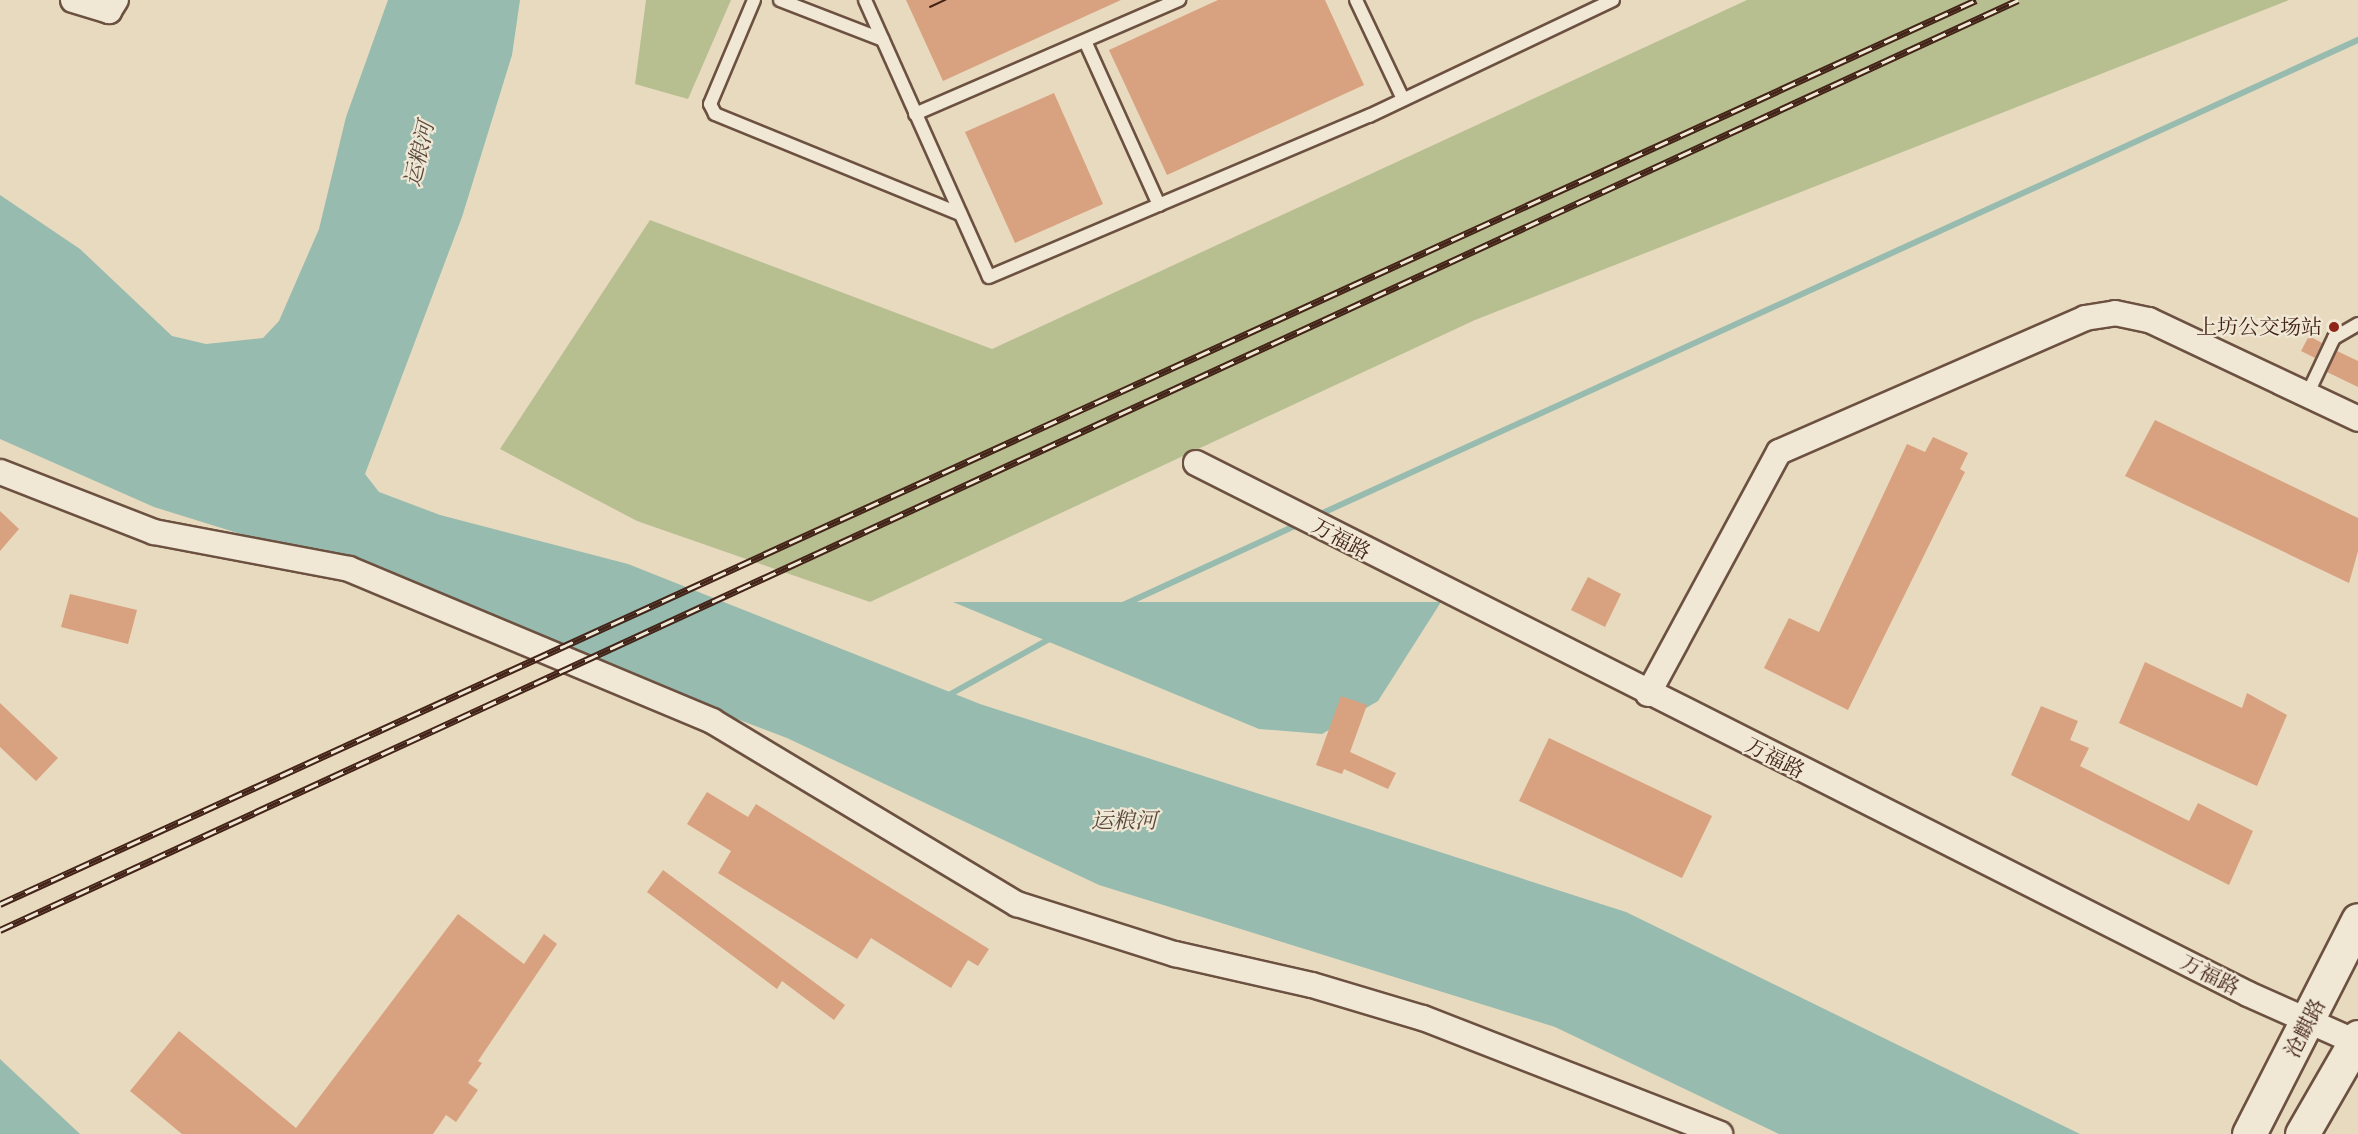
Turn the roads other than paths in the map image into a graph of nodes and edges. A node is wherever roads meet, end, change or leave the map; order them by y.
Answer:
1 (73, 0) edge
2 (117, 0) edge
3 (754, 0) edge
4 (780, 0) edge
5 (865, 0) edge
6 (1179, 0) edge
7 (1356, 0) edge
8 (1613, 0) edge
9 (883, 40) junction
10 (1085, 40) junction
11 (1403, 99) junction
12 (915, 114) junction
13 (1159, 205) junction
14 (960, 213) junction
15 (2358, 324) edge
16 (2307, 395) junction
17 (2358, 420) edge
18 (1196, 463) dead end
19 (0, 472) edge
20 (1648, 694) junction
21 (2358, 920) edge
22 (2310, 1021) junction
23 (2357, 1041) edge
24 (1720, 1134) edge
25 (2249, 1134) edge
26 (2302, 1134) edge

1 - 2 street
3 - 14 lane
4 - 9 lane
5 - 9 lane
6 - 10 lane
7 - 11 lane
8 - 11 lane
9 - 12 lane
10 - 12 lane
10 - 13 lane
11 - 13 lane
12 - 14 lane
13 - 14 lane
15 - 16 lane
16 - 17 street
16 - 20 street
18 - 20 street, 万福路
19 - 24 street
20 - 22 street, 万福路
21 - 22 main road, 沧麒路
22 - 23 street, 万福路
22 - 25 main road, 沧麒路
23 - 26 main road

